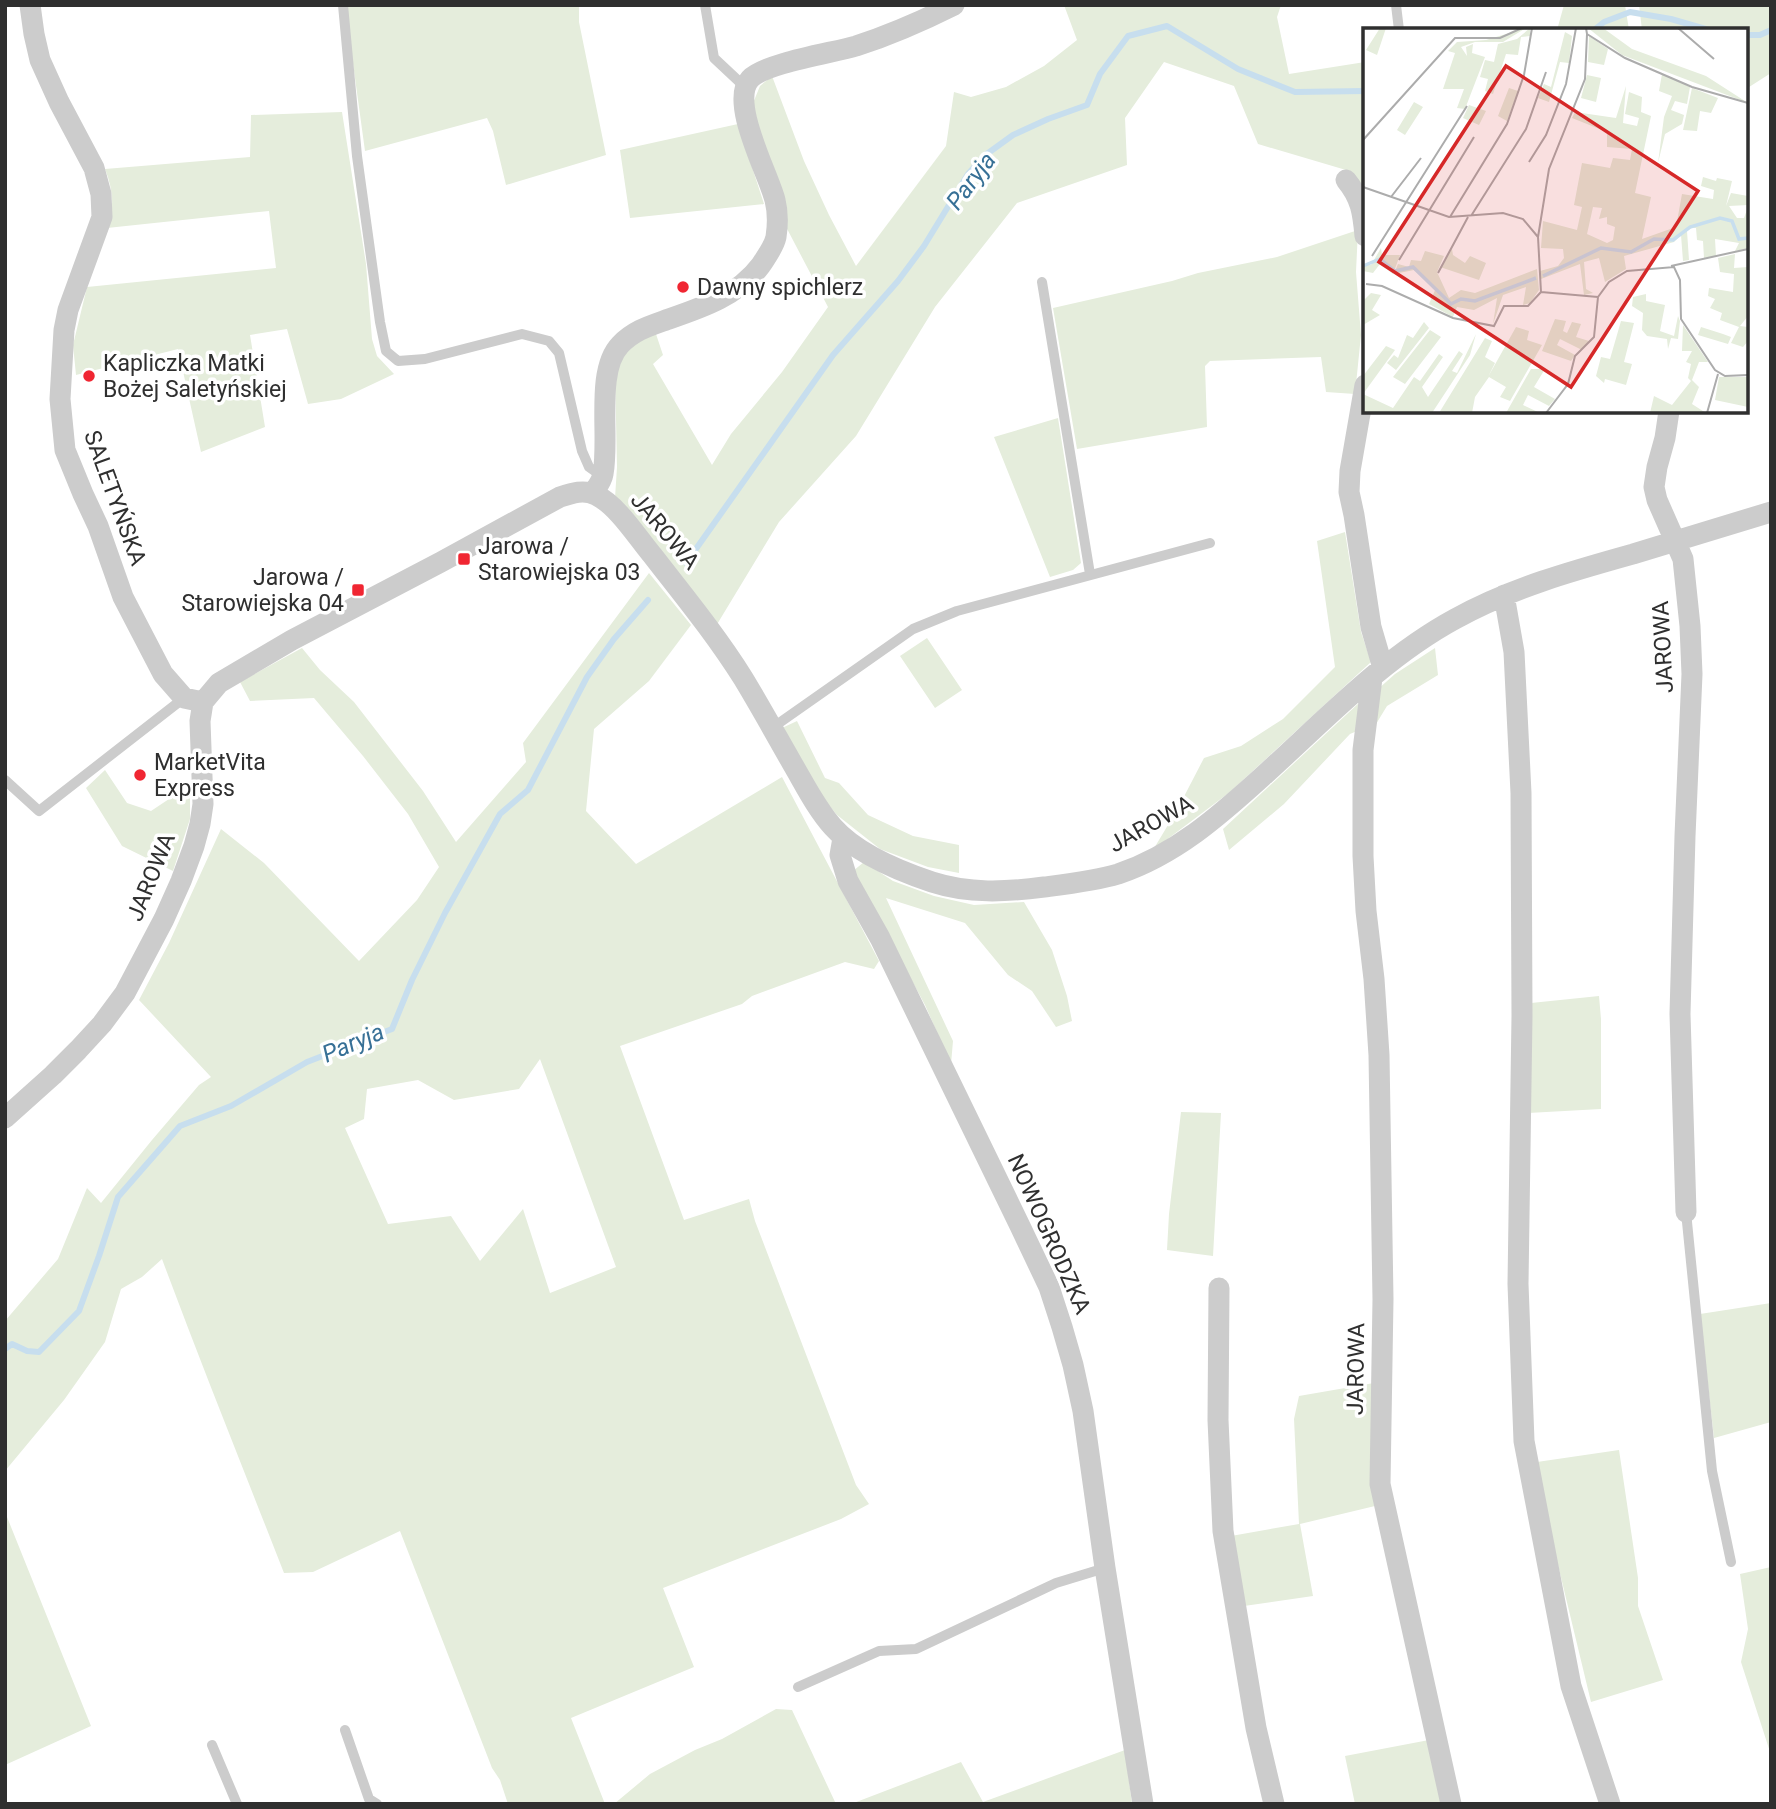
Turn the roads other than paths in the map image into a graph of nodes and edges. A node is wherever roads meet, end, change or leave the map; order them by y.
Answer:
1 (30, 5) edge
2 (343, 5) edge
3 (705, 5) edge
4 (954, 5) edge
5 (1396, 5) edge
6 (929, 11) edge
7 (1399, 28) edge
8 (746, 89) junction
9 (1346, 180) dead end
10 (1363, 214) edge
11 (1042, 282) dead end
12 (1363, 396) edge
13 (1669, 413) edge
14 (598, 485) junction
15 (1771, 512) edge
16 (1676, 541) junction
17 (1210, 543) dead end
18 (1090, 575) junction
19 (1504, 595) junction
20 (1378, 673) junction
21 (193, 700) junction
22 (772, 727) junction
23 (5, 780) edge
24 (843, 838) junction
25 (5, 1118) edge
26 (1686, 1212) joint
27 (1219, 1288) dead end
28 (1731, 1562) dead end
29 (1104, 1568) junction
30 (798, 1687) dead end
31 (345, 1730) dead end
32 (212, 1745) dead end
33 (237, 1804) edge
34 (377, 1804) edge
35 (1143, 1804) edge
36 (1274, 1804) edge
37 (1451, 1804) edge
38 (1610, 1804) edge

1 - 21 street, SALETYŃSKA
2 - 14 lane
3 - 8 lane
4 - 6 street
5 - 7 lane
6 - 8 street
8 - 14 street
9 - 10 street
11 - 18 lane
12 - 20 street
13 - 16 street, JAROWA
14 - 21 street, JAROWA
14 - 22 street, JAROWA
15 - 16 street, JAROWA
16 - 19 street, JAROWA
16 - 26 street, JAROWA
17 - 18 lane
18 - 22 lane
19 - 20 street, JAROWA
19 - 38 street
20 - 24 street, JAROWA
20 - 37 street, JAROWA
21 - 23 lane
21 - 25 street, JAROWA
22 - 24 street, JAROWA
24 - 29 street, NOWOGRODZKA
26 - 28 lane
27 - 36 street
29 - 30 lane
29 - 35 street, NOWOGRODZKA
31 - 34 lane
32 - 33 lane

